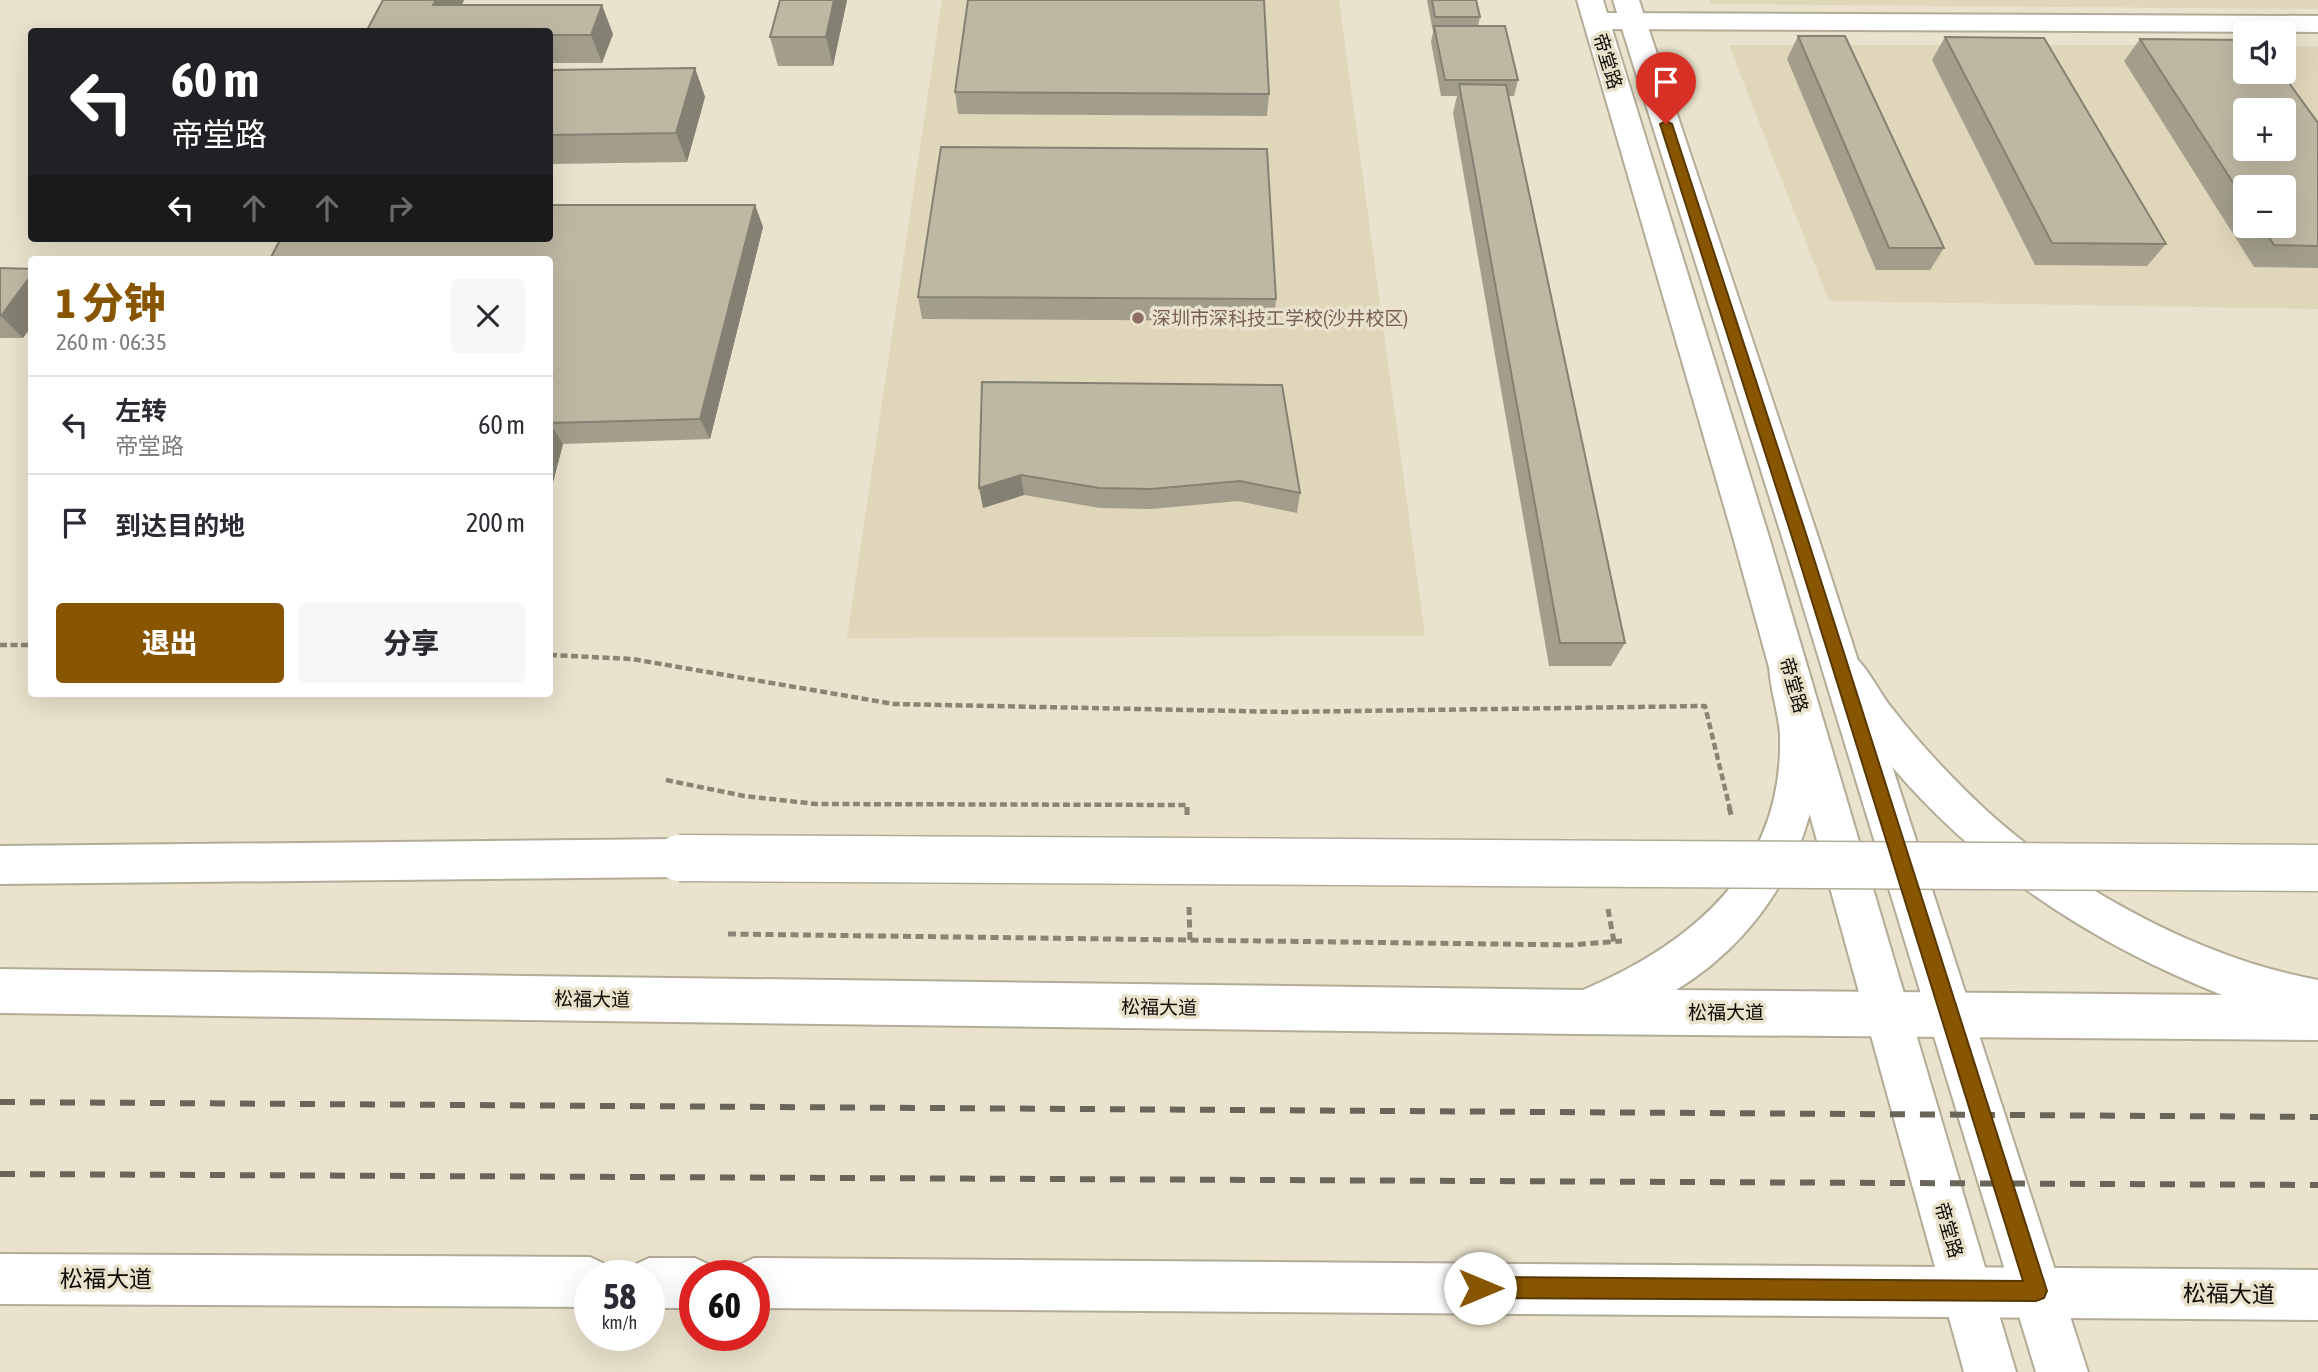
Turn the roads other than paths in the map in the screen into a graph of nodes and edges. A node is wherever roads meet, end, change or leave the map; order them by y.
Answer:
1 (1611, 10) edge
2 (2318, 24) edge
3 (1786, 658) junction
4 (1841, 668) junction
5 (0, 864) edge
6 (2318, 868) edge
7 (0, 991) edge
8 (2318, 1002) edge
9 (1578, 1012) junction
10 (1889, 1013) junction
11 (1950, 1013) junction
12 (2318, 1018) edge
13 (0, 1279) edge
14 (574, 1282) edge
15 (770, 1283) edge
16 (1966, 1291) junction
17 (2036, 1291) junction
18 (2318, 1295) edge
19 (1990, 1372) edge
20 (2062, 1372) edge

1 - 2 main road
1 - 3 main road, 帝堂路
1 - 4 main road, 帝堂路
3 - 9 main road
3 - 10 main road, 帝堂路
4 - 8 main road
4 - 11 main road, 帝堂路
5 - 6 main road, bridge
7 - 9 main road, 松福大道
9 - 10 main road, 松福大道
10 - 11 main road, 松福大道
10 - 16 main road, 帝堂路
11 - 12 main road, 松福大道
11 - 17 main road, 帝堂路
13 - 14 main road, 松福大道
15 - 16 main road, 松福大道
16 - 17 main road, 松福大道
16 - 19 main road, 帝堂路
17 - 18 main road, 松福大道
17 - 20 main road, 帝堂路

